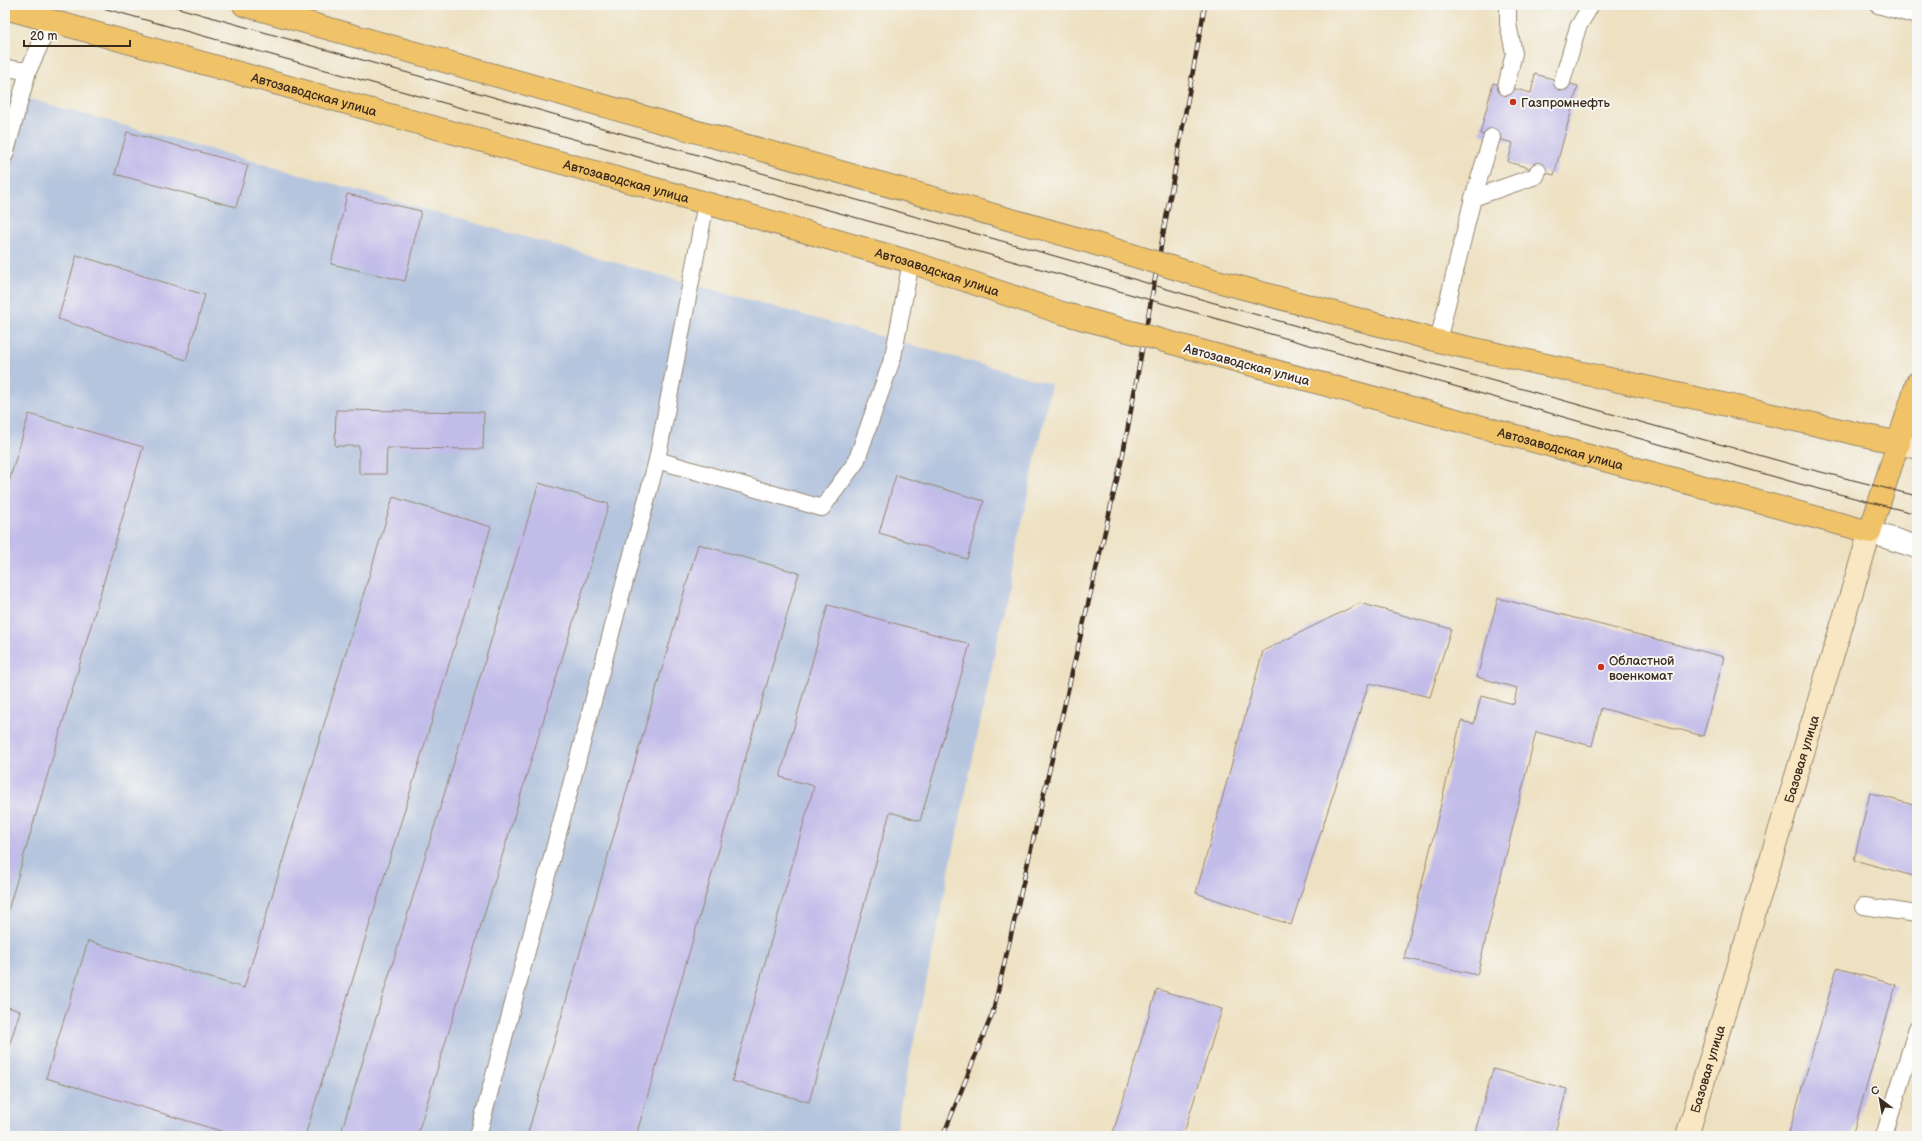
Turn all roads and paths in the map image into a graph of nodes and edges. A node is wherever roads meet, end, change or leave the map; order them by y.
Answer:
1 (244, 5) edge
2 (1508, 5) edge
3 (1591, 5) edge
4 (1878, 5) edge
5 (5, 8) edge
6 (1917, 16) edge
7 (51, 21) junction
8 (5, 68) edge
9 (28, 72) junction
10 (1562, 82) dead end
11 (1506, 86) dead end
12 (1492, 137) dead end
13 (5, 154) edge
14 (1538, 171) dead end
15 (1473, 198) junction
16 (706, 203) junction
17 (911, 262) junction
18 (1438, 342) junction
19 (1917, 383) edge
20 (1908, 446) edge
21 (657, 460) junction
22 (1870, 532) junction
23 (1917, 547) edge
24 (1864, 906) dead end
25 (1917, 914) edge
26 (1917, 1028) edge
27 (478, 1136) edge
28 (1687, 1136) edge
29 (1884, 1136) edge

1 - 18 main road, bridge
2 - 11 lane
3 - 10 lane
4 - 6 lane
5 - 7 main road, Автозаводская улица
7 - 9 lane
7 - 16 main road, Автозаводская улица
8 - 9 lane
9 - 13 lane
12 - 15 lane
14 - 15 lane
15 - 18 lane
16 - 17 main road, Автозаводская улица
16 - 21 lane
17 - 21 lane
17 - 22 main road, Автозаводская улица, bridge
18 - 20 main road
19 - 20 main road, Базовая улица
20 - 22 main road, Базовая улица
21 - 27 lane
22 - 23 street
22 - 28 main road, Базовая улица
24 - 25 lane
26 - 29 lane

